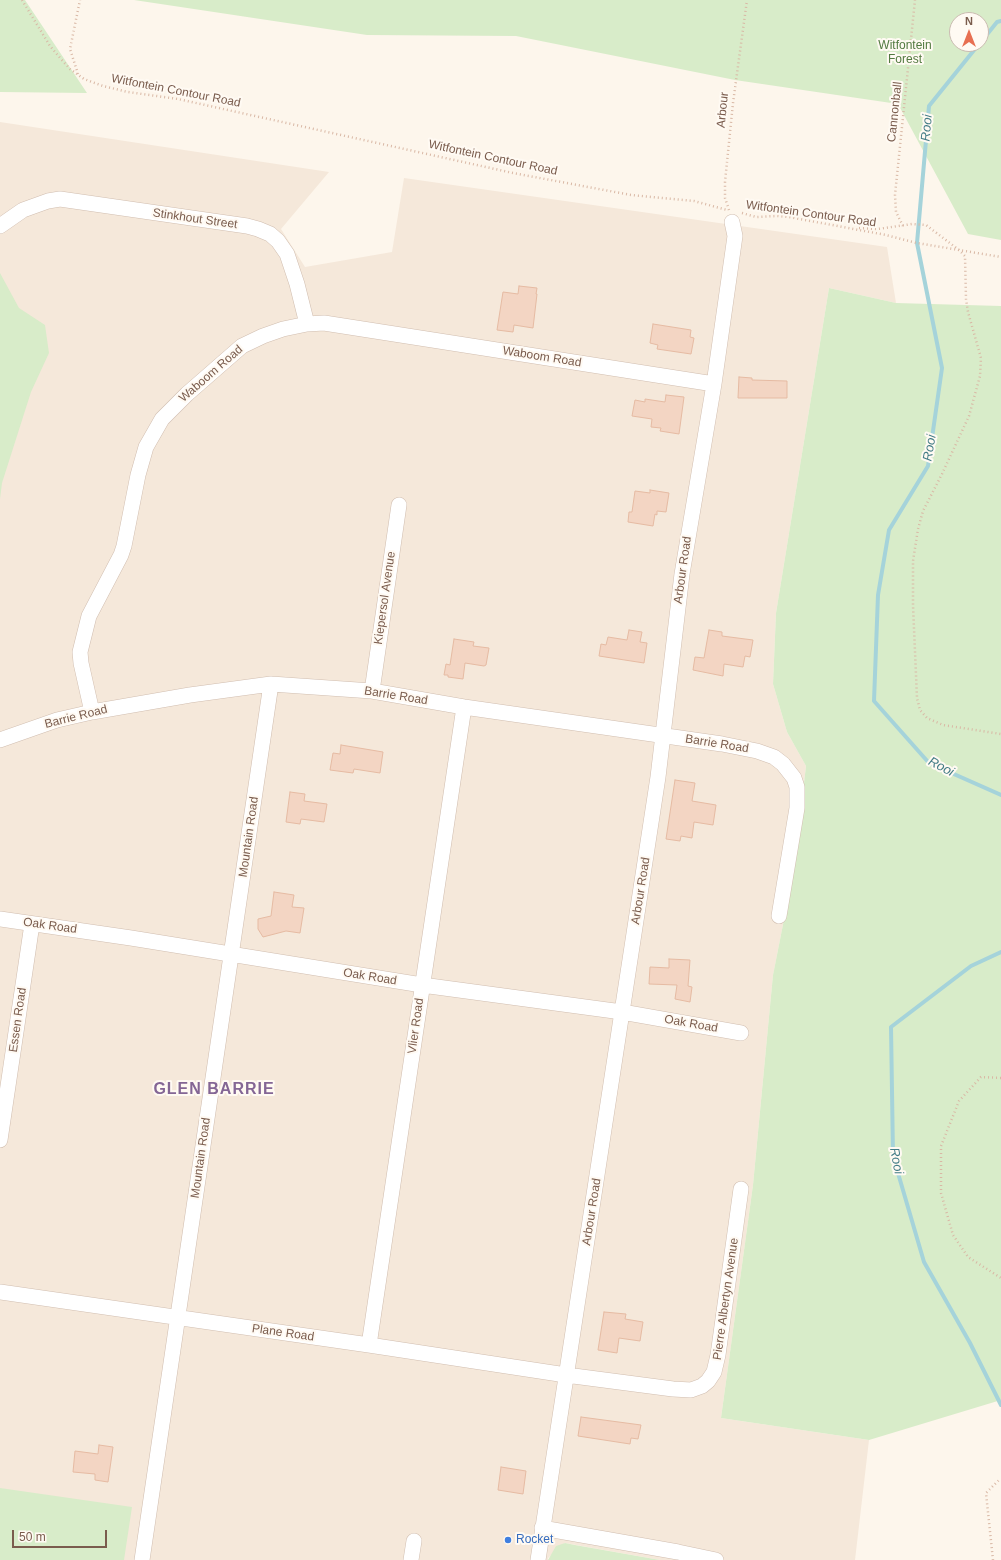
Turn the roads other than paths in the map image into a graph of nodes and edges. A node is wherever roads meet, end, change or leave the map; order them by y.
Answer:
1 (730, 216) road end
2 (0, 226) edge
3 (307, 324) junction
4 (714, 384) junction
5 (399, 505) dead end
6 (271, 684) junction
7 (372, 691) junction
8 (464, 707) junction
9 (92, 712) junction
10 (662, 736) junction
11 (0, 740) edge
12 (779, 916) dead end
13 (0, 919) edge
14 (32, 924) junction
15 (231, 954) junction
16 (422, 985) junction
17 (622, 1012) junction
18 (741, 1033) dead end
19 (0, 1140) edge
20 (741, 1189) dead end
21 (0, 1292) edge
22 (177, 1318) junction
23 (369, 1345) junction
24 (566, 1375) junction
25 (542, 1528) junction
26 (414, 1541) dead end
27 (142, 1560) edge
28 (411, 1560) edge
29 (538, 1560) edge
30 (716, 1560) edge

1 - 4 street, Arbour Road
2 - 3 street, Stinkhout Street
3 - 4 street, Waboom Road
3 - 9 street, Waboom Road
4 - 10 street, Arbour Road
5 - 7 street, Kiepersol Avenue
6 - 7 street, Barrie Road
6 - 9 street, Barrie Road
6 - 15 street, Mountain Road
7 - 8 street, Barrie Road
8 - 10 street, Barrie Road
8 - 16 street, Vlier Road
9 - 11 street, Barrie Road
10 - 12 street, Barrie Road
10 - 17 street, Arbour Road
13 - 14 street, Oak Road
14 - 15 street, Oak Road
14 - 19 street, Essen Road
15 - 16 street, Oak Road
15 - 22 street, Mountain Road
16 - 17 street, Oak Road
16 - 23 street, Vlier Road
17 - 18 street, Oak Road
17 - 24 street, Arbour Road
20 - 24 street, Pierre Albertyn Avenue
21 - 22 street, Plane Road
22 - 23 street, Plane Road
22 - 27 street, Mountain Road
23 - 24 street, Plane Road
24 - 25 street, Arbour Road
25 - 29 street, Arbour Road
25 - 30 street
26 - 28 street

